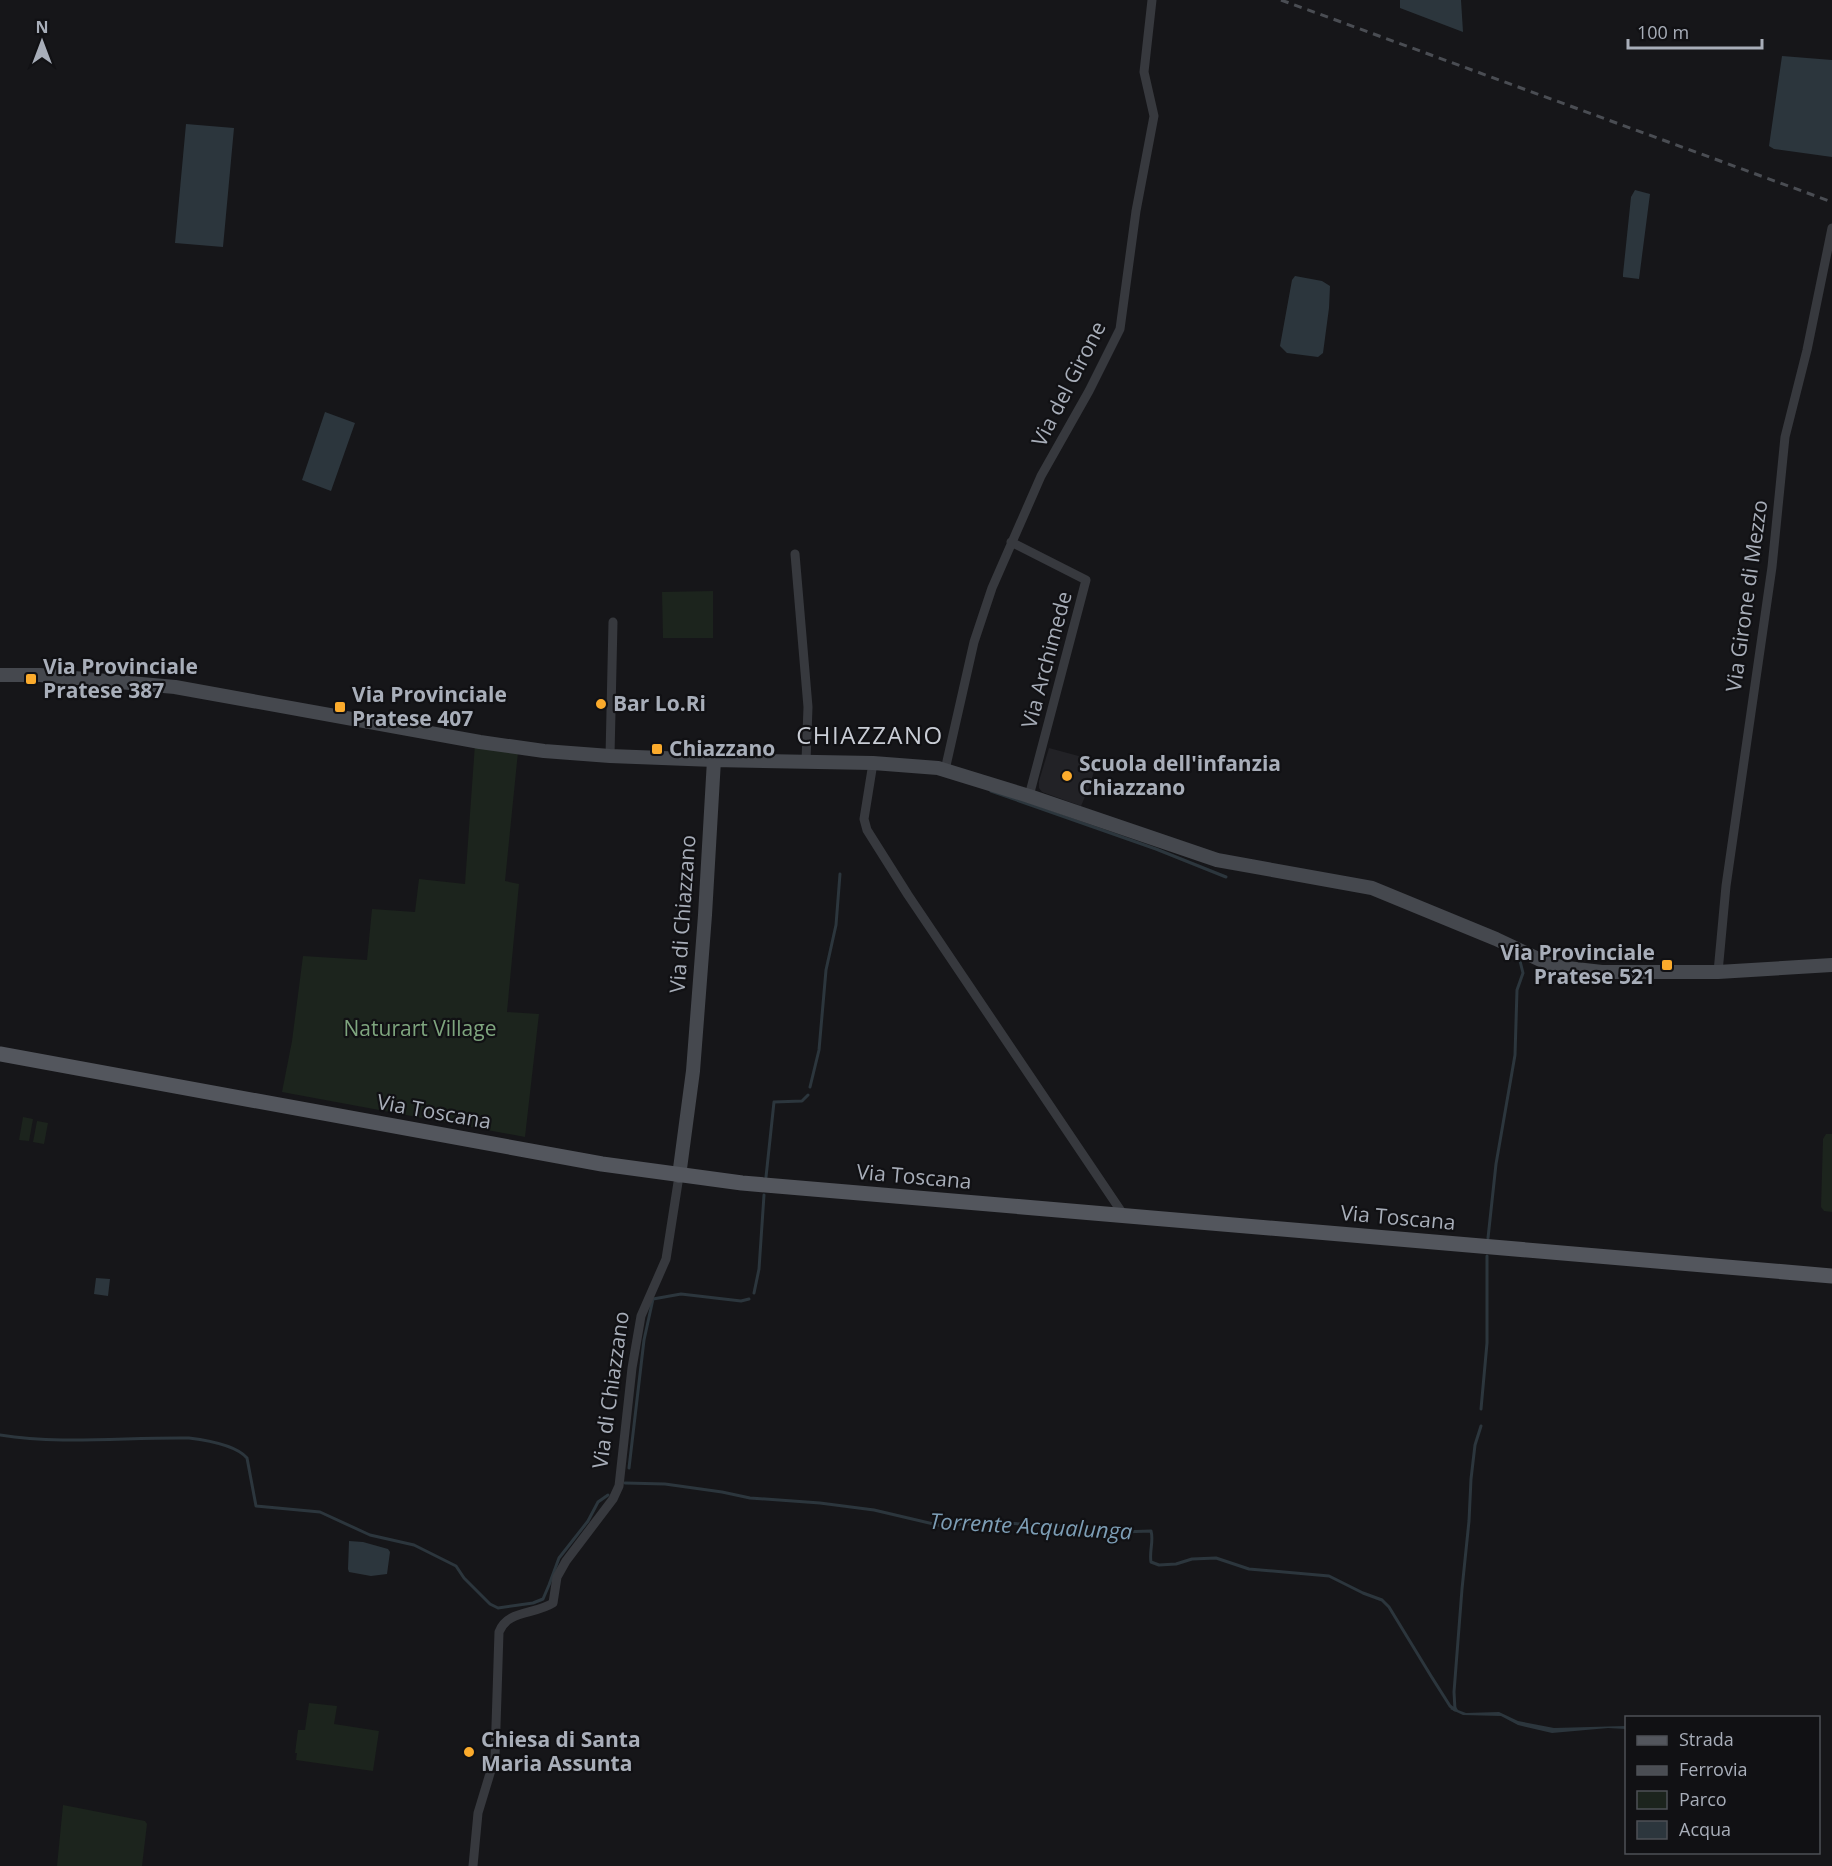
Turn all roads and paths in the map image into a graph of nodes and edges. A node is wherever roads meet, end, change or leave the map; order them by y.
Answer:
1 (1152, 0) edge
2 (1832, 228) edge
3 (1011, 542) junction
4 (795, 554) dead end
5 (613, 622) dead end
6 (0, 675) edge
7 (610, 756) junction
8 (714, 760) junction
9 (806, 761) junction
10 (873, 763) junction
11 (945, 770) junction
12 (1029, 796) junction
13 (1832, 965) edge
14 (1718, 972) junction
15 (0, 1054) edge
16 (679, 1176) junction
17 (1125, 1217) junction
18 (1832, 1276) edge
19 (473, 1866) edge

1 - 3 street, Via del Girone
2 - 14 street, Via Girone di Mezzo
3 - 11 street, Via del Girone
3 - 12 street, Via Archimede
4 - 9 street
5 - 7 street
6 - 7 street
7 - 8 street
8 - 9 street
8 - 16 street, Via di Chiazzano
9 - 10 street
10 - 11 street
10 - 17 street
11 - 12 street
12 - 14 street
13 - 14 street
15 - 16 main road, Via Toscana
16 - 17 main road, Via Toscana
16 - 19 street, Via di Chiazzano
17 - 18 main road, Via Toscana

